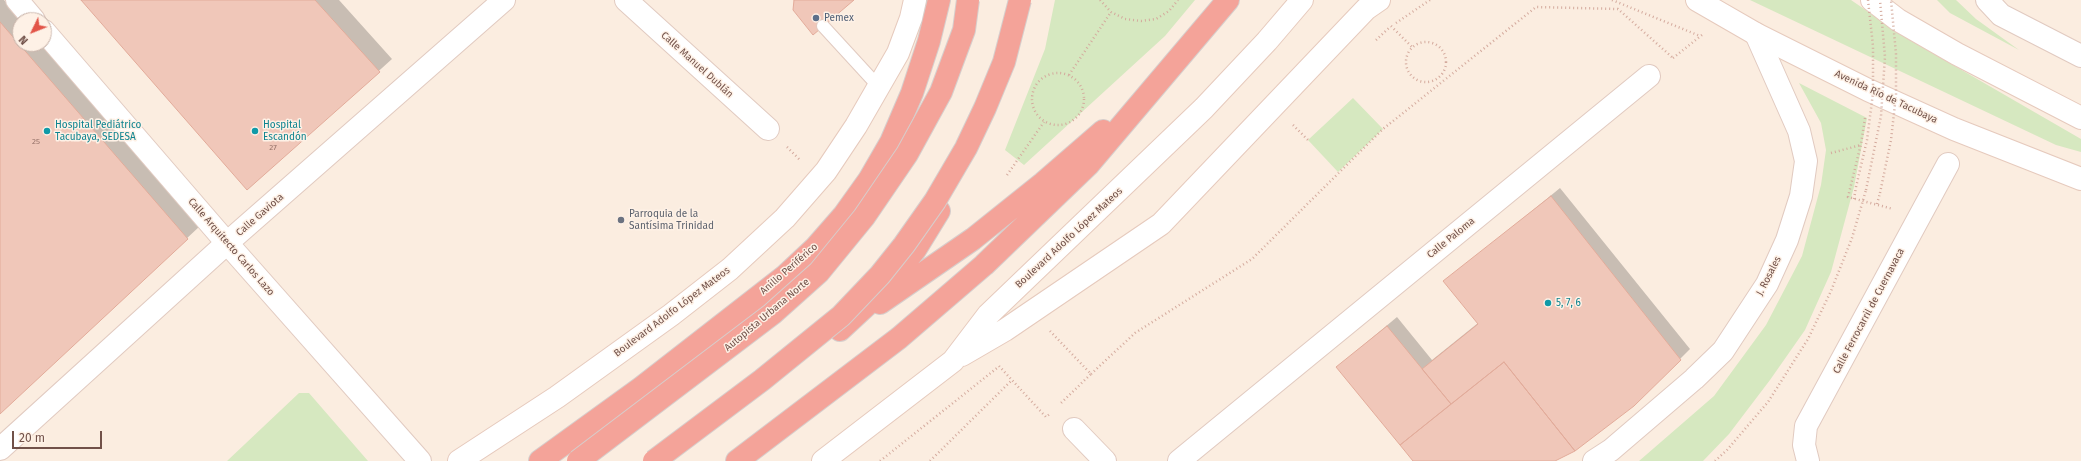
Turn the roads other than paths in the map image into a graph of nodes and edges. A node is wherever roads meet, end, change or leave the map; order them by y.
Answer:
1 (17, 0) edge
2 (504, 0) edge
3 (626, 0) edge
4 (915, 0) edge
5 (939, 0) edge
6 (968, 0) edge
7 (1008, 0) edge
8 (1020, 0) edge
9 (1228, 0) edge
10 (1302, 0) edge
11 (1379, 0) edge
12 (1690, 0) edge
13 (1872, 0) edge
14 (1987, 0) edge
15 (1711, 8) edge
16 (27, 12) edge
17 (823, 26) dead end
18 (1756, 34) junction
19 (52, 40) edge
20 (2081, 56) edge
21 (1177, 61) junction
22 (1649, 76) road end
23 (879, 87) junction
24 (2081, 118) edge
25 (768, 129) road end
26 (1948, 164) dead end
27 (2081, 179) edge
28 (227, 243) junction
29 (839, 330) junction
30 (953, 361) junction
31 (1074, 429) dead end
32 (758, 446) junction
33 (0, 449) edge
34 (420, 461) edge
35 (460, 461) edge
36 (540, 461) edge
37 (578, 461) edge
38 (654, 461) edge
39 (664, 461) edge
40 (737, 461) edge
41 (742, 461) edge
42 (823, 461) edge
43 (1105, 461) edge
44 (1179, 461) edge
45 (1594, 461) edge
46 (1808, 461) edge

1 - 16 street
2 - 28 street, Calle Gaviota
3 - 25 street, Calle Manuel Dublán
4 - 23 street, Boulevard Adolfo López Mateos
5 - 36 highway, Anillo Periférico
6 - 37 highway, Autopista Urbana Norte, bridge
7 - 29 highway
8 - 38 highway, bridge
9 - 21 highway
10 - 30 street, Boulevard Adolfo López Mateos
11 - 30 street
12 - 15 street, Avenida Río de Tacubaya
13 - 24 street
14 - 20 street
15 - 18 street, Avenida Río de Tacubaya
17 - 23 lane
18 - 27 street, Avenida Río de Tacubaya
18 - 45 street, J. Rosales
19 - 28 street, Calle Arquitecto Carlos Lazo
21 - 29 highway
21 - 32 highway
22 - 44 street, Calle Paloma
23 - 35 street, Boulevard Adolfo López Mateos
26 - 46 street, Calle Ferrocarril de Cuernavaca
28 - 33 street, Calle Gaviota
28 - 34 street, Calle Arquitecto Carlos Lazo
29 - 39 highway
30 - 42 street, Boulevard Adolfo López Mateos
31 - 43 street
32 - 40 highway
32 - 41 highway

